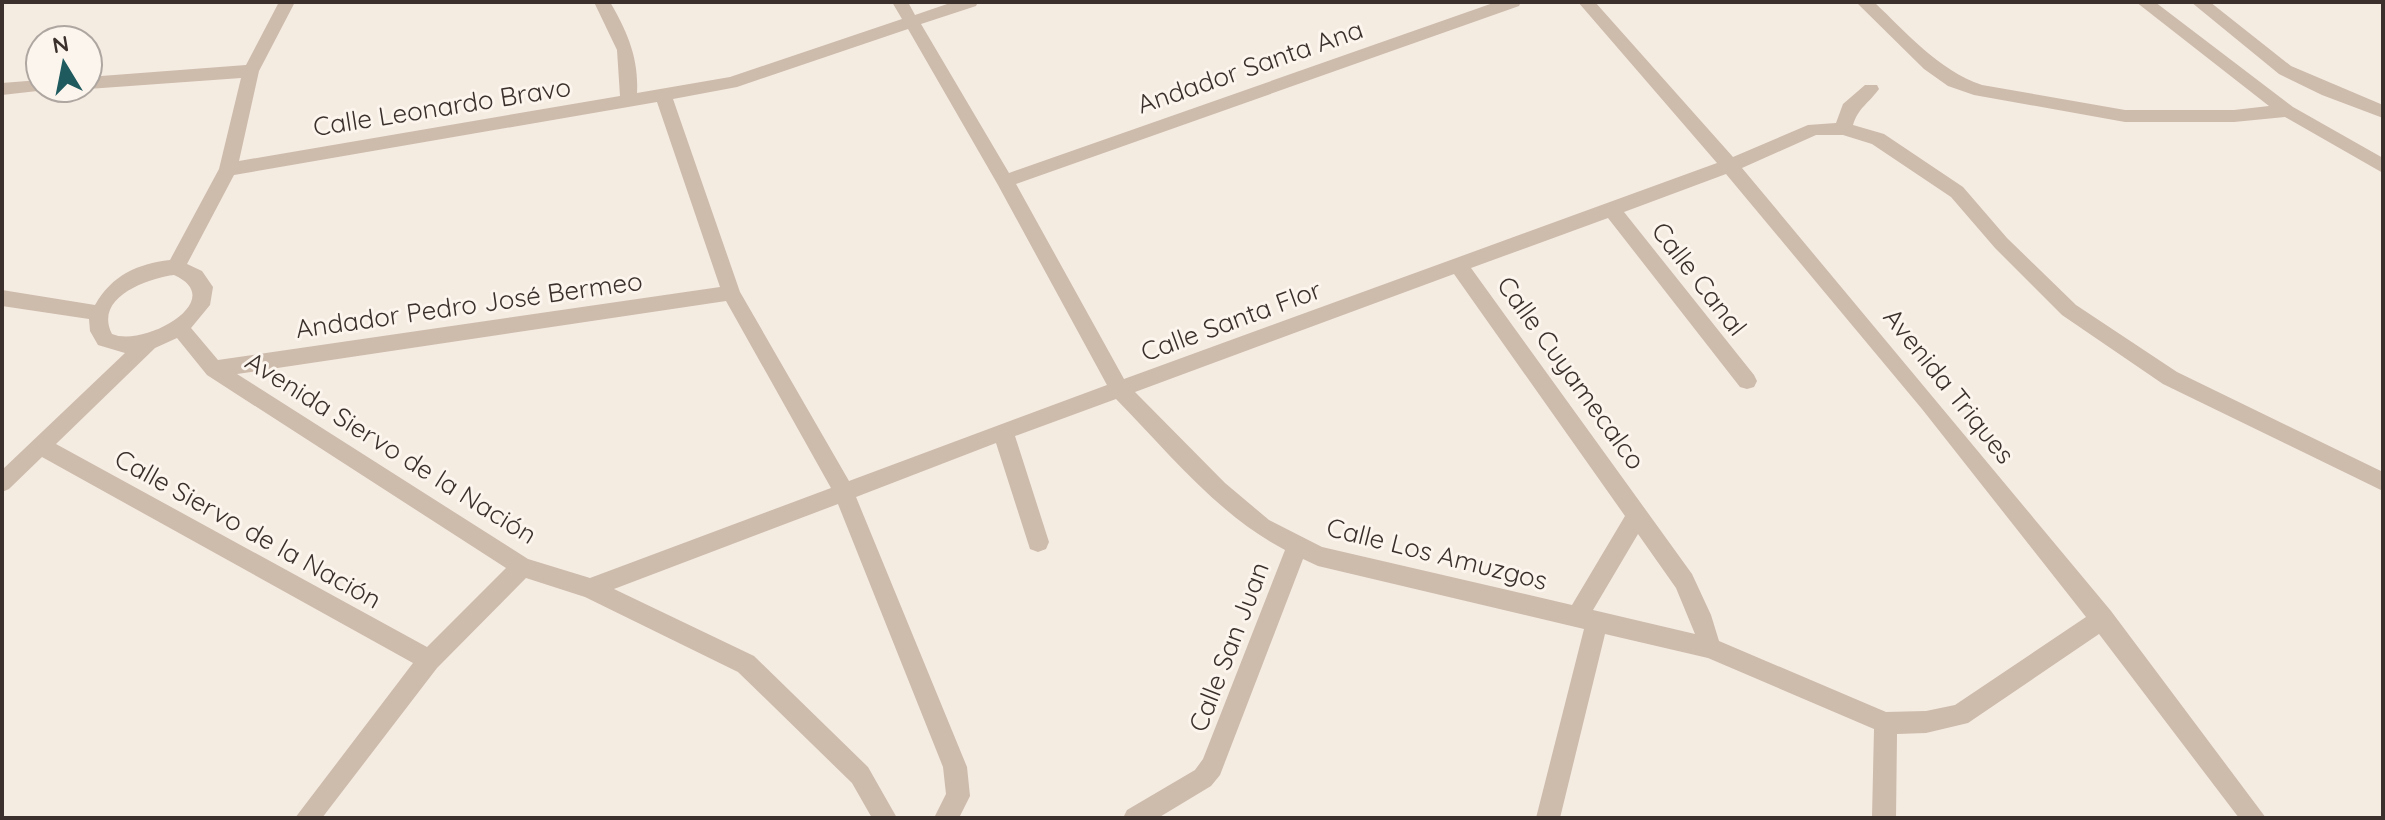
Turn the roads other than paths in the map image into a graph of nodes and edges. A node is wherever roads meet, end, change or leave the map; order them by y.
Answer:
1 (287, 2) edge
2 (602, 2) edge
3 (970, 2) edge
4 (1513, 2) edge
5 (1586, 2) edge
6 (1864, 2) edge
7 (2144, 2) edge
8 (2199, 2) edge
9 (906, 11) edge
10 (251, 71) junction
11 (104, 82) edge
12 (24, 87) edge
13 (2, 89) edge
14 (1871, 89) dead end
15 (664, 97) junction
16 (628, 103) junction
17 (2287, 111) junction
18 (2383, 112) edge
19 (1843, 129) junction
20 (1732, 165) junction
21 (2383, 166) edge
22 (228, 169) junction
23 (1005, 181) junction
24 (1611, 209) junction
25 (1458, 265) junction
26 (176, 267) junction
27 (731, 293) junction
28 (2, 298) edge
29 (97, 313) junction
30 (180, 328) junction
31 (147, 344) junction
32 (214, 369) junction
33 (1747, 381) dead end
34 (1120, 390) junction
35 (1003, 432) junction
36 (40, 446) junction
37 (2383, 482) edge
38 (2, 483) edge
39 (844, 492) junction
40 (1638, 514) junction
41 (1038, 542) dead end
42 (1298, 545) junction
43 (522, 567) junction
44 (590, 588) junction
45 (2103, 618) junction
46 (1587, 620) junction
47 (1710, 648) junction
48 (429, 660) junction
49 (1886, 723) junction
50 (307, 818) edge
51 (885, 818) edge
52 (946, 818) edge
53 (1135, 818) edge
54 (1548, 818) edge
55 (1884, 818) edge
56 (2254, 818) edge

1 - 10 street
2 - 16 street
3 - 9 street, Calle Leonardo Bravo
4 - 23 street, Andador Santa Ana
5 - 20 street, Avenida Triques
6 - 17 street
7 - 17 street
8 - 18 street
9 - 15 street, Calle Leonardo Bravo
9 - 23 street, Calle Los Amuzgos
10 - 11 street
10 - 22 street
12 - 13 street
14 - 19 street
15 - 16 street, Calle Leonardo Bravo
15 - 27 street
16 - 22 street, Calle Leonardo Bravo
17 - 21 street
19 - 20 street, Calle Santa Flor
19 - 37 street
20 - 24 street, Calle Santa Flor
20 - 45 street, Avenida Triques
22 - 26 street
23 - 34 street, Calle Los Amuzgos
24 - 25 street, Calle Santa Flor
24 - 33 street, Calle Canal
25 - 34 street, Calle Santa Flor
25 - 40 street, Calle Cuyamecalco
26 - 29 street
26 - 30 street
27 - 32 street, Andador Pedro José Bermeo
27 - 39 street
28 - 29 street
29 - 31 street
30 - 31 street
30 - 32 street, Avenida Siervo de la Nación
31 - 36 street
32 - 43 street, Avenida Siervo de la Nación
34 - 35 street, Calle Santa Flor
34 - 42 street, Calle Los Amuzgos
35 - 39 street, Calle Santa Flor
35 - 41 street
36 - 38 street
36 - 48 street, Calle Siervo de la Nación
39 - 44 street, Calle Santa Flor
39 - 52 street
40 - 46 street
40 - 47 street, Calle Cuyamecalco
42 - 46 street, Calle Los Amuzgos
42 - 53 street, Calle San Juan
43 - 44 street, Avenida Siervo de la Nación
43 - 48 street
44 - 51 street, Avenida Siervo de la Nación
45 - 49 street, Calle Los Amuzgos
45 - 56 street, Avenida Triques
46 - 47 street, Calle Los Amuzgos
46 - 54 street
47 - 49 street, Calle Los Amuzgos
48 - 50 street
49 - 55 street

